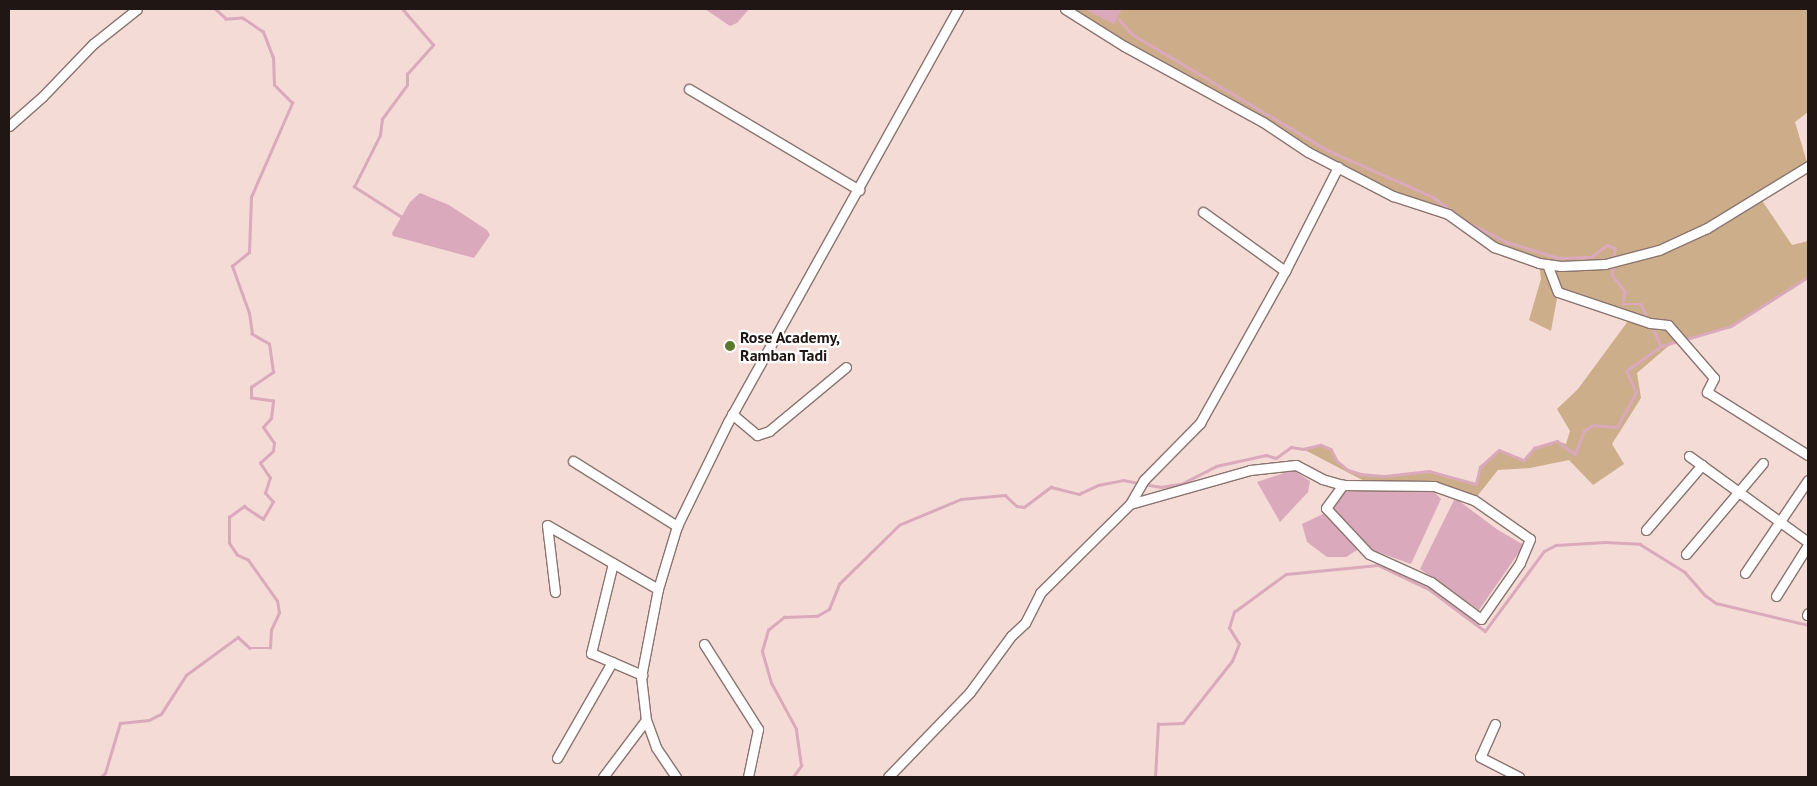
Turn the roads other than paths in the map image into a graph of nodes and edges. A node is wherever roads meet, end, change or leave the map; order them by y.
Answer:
1 (137, 9) edge
2 (958, 9) edge
3 (1065, 9) edge
4 (689, 89) dead end
5 (9, 126) edge
6 (1808, 166) edge
7 (1338, 167) junction
8 (859, 190) junction
9 (1203, 212) dead end
10 (1547, 264) junction
11 (1285, 271) junction
12 (846, 367) dead end
13 (732, 414) junction
14 (1808, 455) edge
15 (1689, 456) dead end
16 (573, 461) dead end
17 (1763, 463) dead end
18 (1702, 465) junction
19 (1808, 480) edge
20 (1343, 485) junction
21 (1738, 492) junction
22 (1130, 504) junction
23 (1778, 522) junction
24 (677, 526) junction
25 (1646, 530) dead end
26 (1808, 543) edge
27 (1686, 554) dead end
28 (613, 563) junction
29 (1745, 573) dead end
30 (658, 589) junction
31 (555, 592) dead end
32 (1776, 596) dead end
33 (704, 644) dead end
34 (612, 662) junction
35 (642, 675) junction
36 (646, 720) junction
37 (1496, 724) dead end
38 (557, 758) dead end
39 (603, 777) edge
40 (674, 777) edge
41 (748, 777) edge
42 (888, 777) edge
43 (1519, 777) edge

1 - 5 street
2 - 8 street
3 - 7 street
4 - 8 street
6 - 10 street
7 - 10 street
7 - 11 street
8 - 13 street
9 - 11 street
10 - 14 street
11 - 22 street
12 - 13 street
13 - 24 street
15 - 18 street
16 - 24 street
17 - 21 street
18 - 21 street
18 - 25 street
19 - 23 street
20 - 20 street
20 - 22 street
21 - 23 street
21 - 27 street
22 - 42 street
23 - 26 street
23 - 29 street
24 - 30 street
26 - 32 street
28 - 30 street
28 - 31 street
28 - 34 street
30 - 35 street
33 - 41 street
34 - 35 street
34 - 38 street
35 - 36 street
36 - 39 street
36 - 40 street
37 - 43 street

